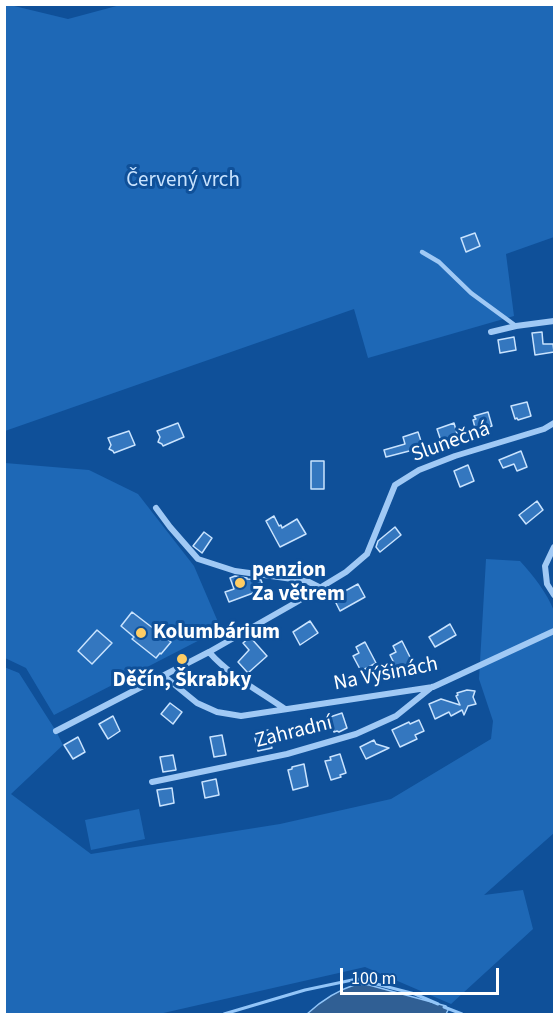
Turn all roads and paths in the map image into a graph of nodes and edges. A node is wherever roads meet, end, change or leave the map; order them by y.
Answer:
1 (422, 252) dead end
2 (555, 321) edge
3 (516, 326) junction
4 (491, 332) dead end
5 (555, 423) edge
6 (156, 508) dead end
7 (555, 547) edge
8 (321, 588) junction
9 (555, 595) edge
10 (555, 631) edge
11 (209, 652) junction
12 (164, 676) junction
13 (433, 687) junction
14 (285, 709) junction
15 (56, 732) dead end
16 (152, 782) dead end

1 - 3 lane
2 - 3 street
3 - 4 street
5 - 8 street, Slunečná
6 - 8 street
7 - 9 street
8 - 11 street, Slunečná
10 - 13 street, Na Výšinách
11 - 12 street, Slunečná
11 - 14 street
12 - 14 street, Na Výšinách
12 - 15 street, Slunečná
13 - 14 street, Na Výšinách
13 - 16 street, Zahradní

